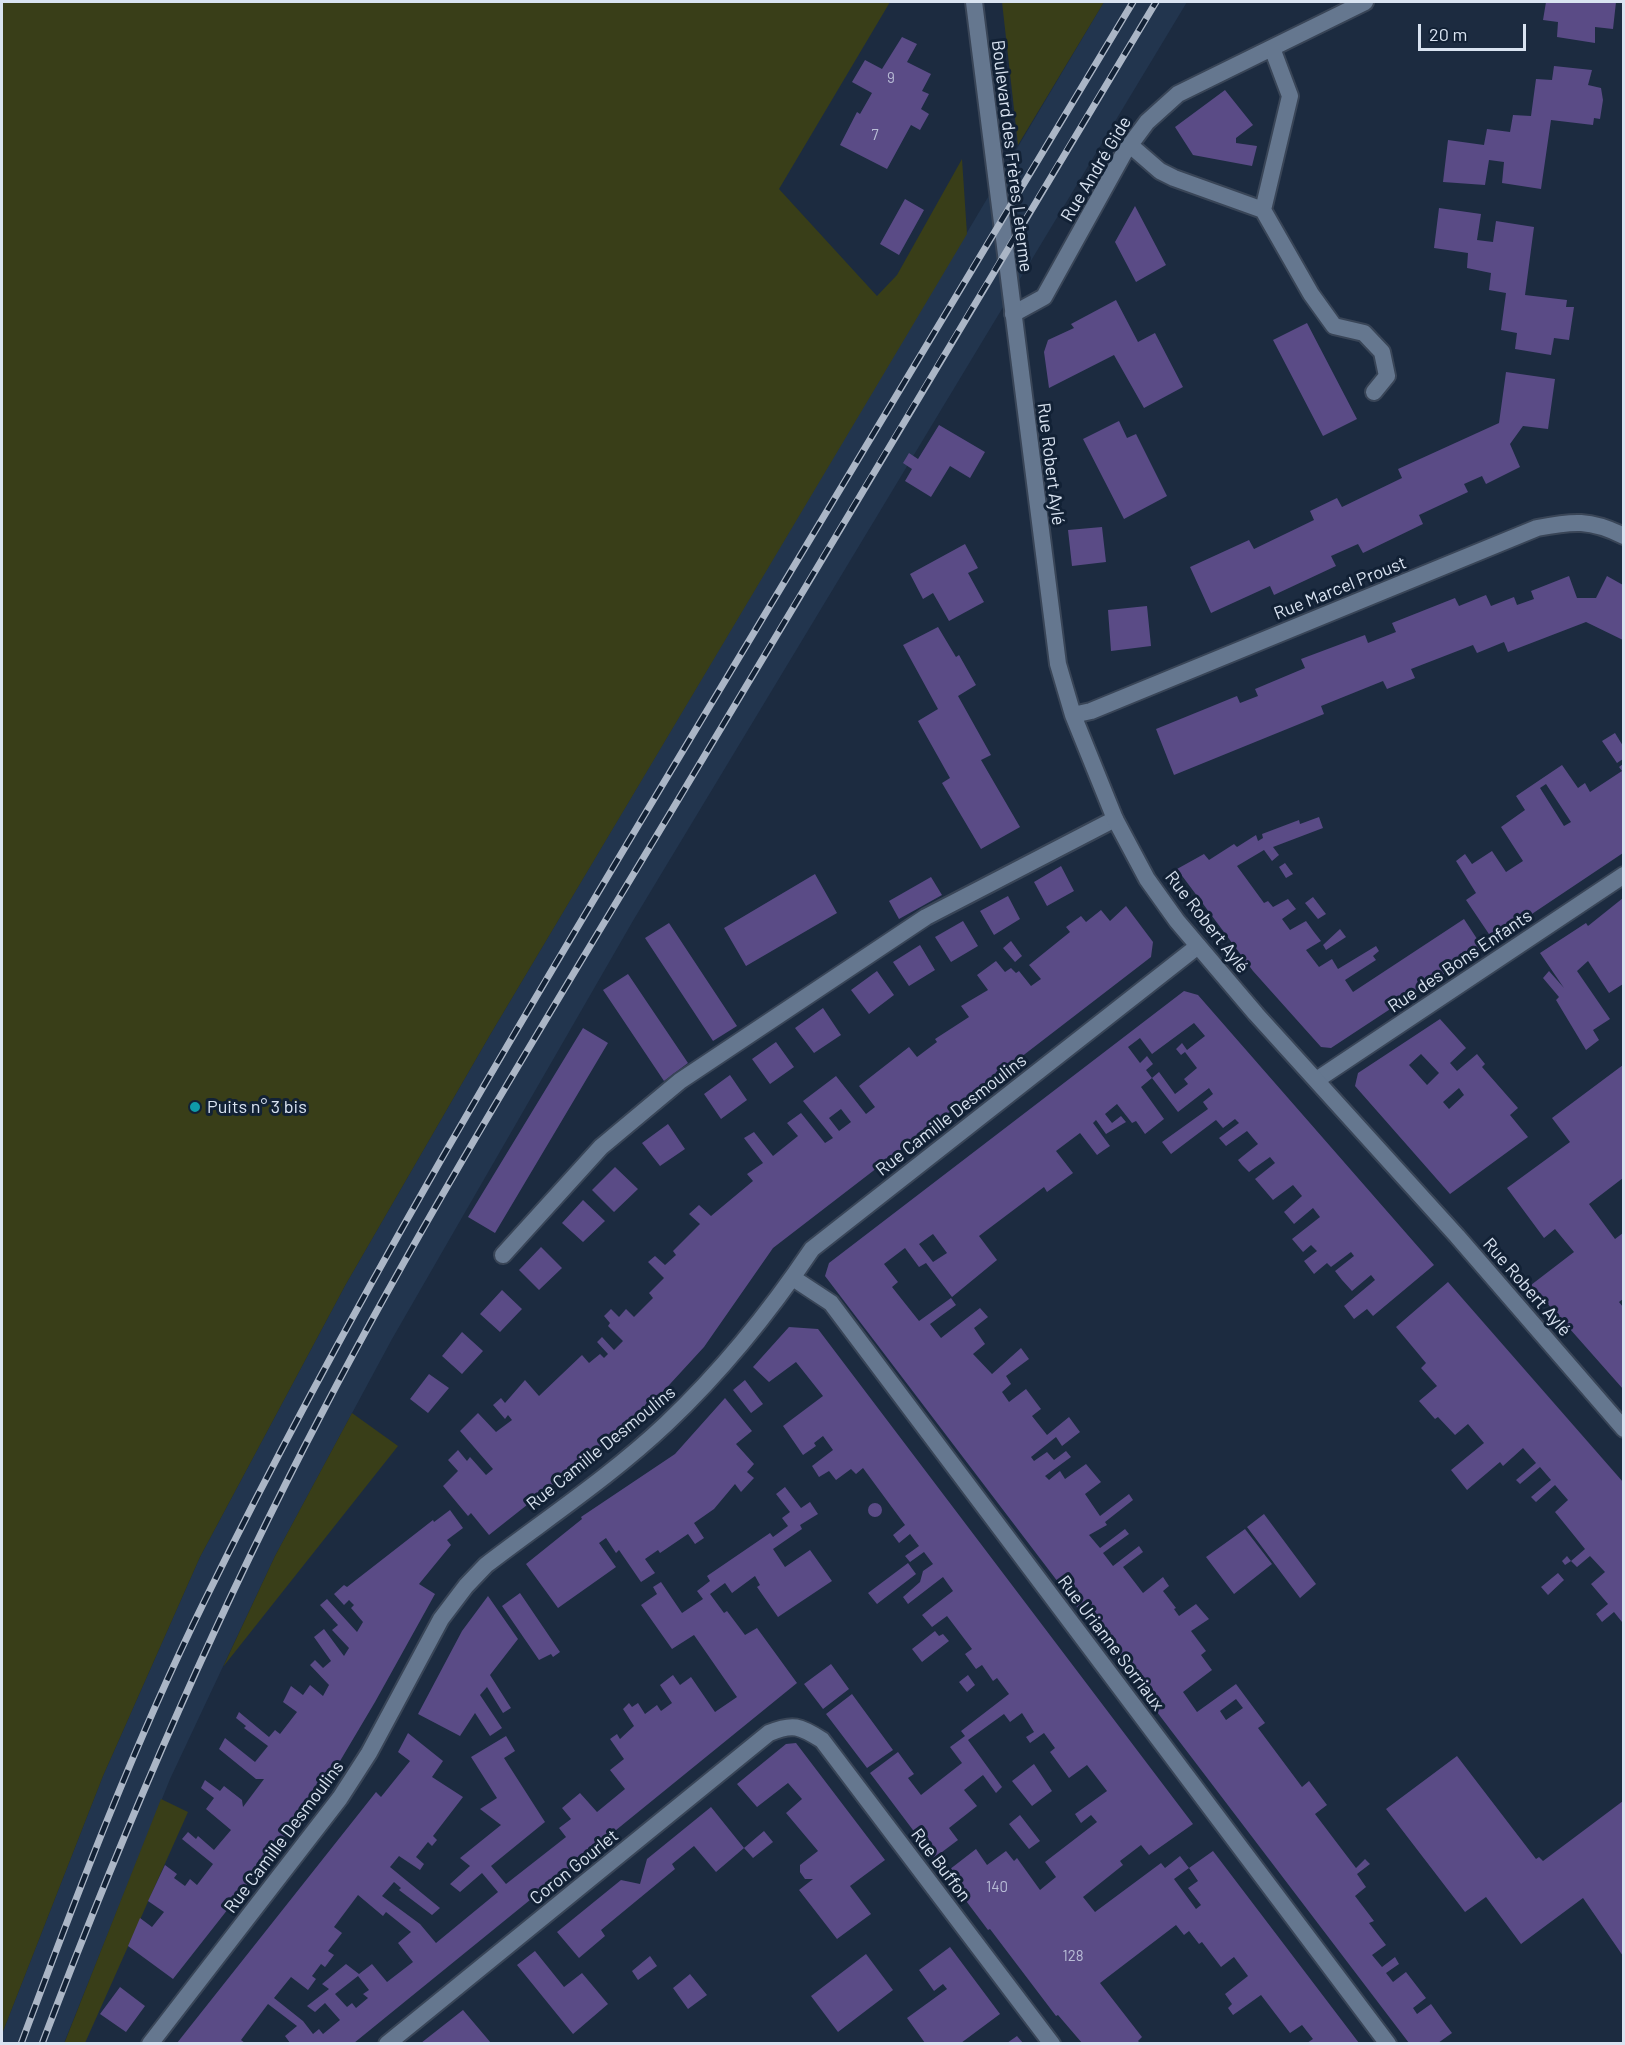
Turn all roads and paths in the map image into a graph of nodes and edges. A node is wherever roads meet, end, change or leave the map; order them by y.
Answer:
1 (974, 2) edge
2 (1365, 2) edge
3 (1272, 48) junction
4 (1130, 146) junction
5 (1263, 210) junction
6 (1013, 314) junction
7 (1374, 392) dead end
8 (1623, 536) edge
9 (1073, 715) junction
10 (1115, 819) junction
11 (1623, 875) edge
12 (1198, 946) junction
13 (1318, 1079) junction
14 (503, 1255) dead end
15 (793, 1278) junction
16 (1623, 1429) edge
17 (788, 1725) joint
18 (150, 2043) edge
19 (387, 2043) edge
20 (1052, 2043) edge
21 (1388, 2043) edge

1 - 6 street, Boulevard des Frères Leterme
2 - 3 street, Rue André Gide
3 - 4 street, Rue André Gide
3 - 5 street
4 - 5 street
4 - 6 street, Rue André Gide
5 - 7 street
6 - 9 street, Rue Robert Aylé
8 - 9 street, Rue Marcel Proust
9 - 10 street, Rue Robert Aylé
10 - 12 street, Rue Robert Aylé
10 - 14 street
11 - 13 street, Rue des Bons Enfants
12 - 13 street, Rue Robert Aylé
12 - 15 street, Rue Camille Desmoulins
13 - 16 street, Rue Robert Aylé
15 - 18 street, Rue Camille Desmoulins
15 - 21 street, Rue Urianne Sorriaux
17 - 19 street, Coron Gourlet
17 - 20 street, Rue Buffon

